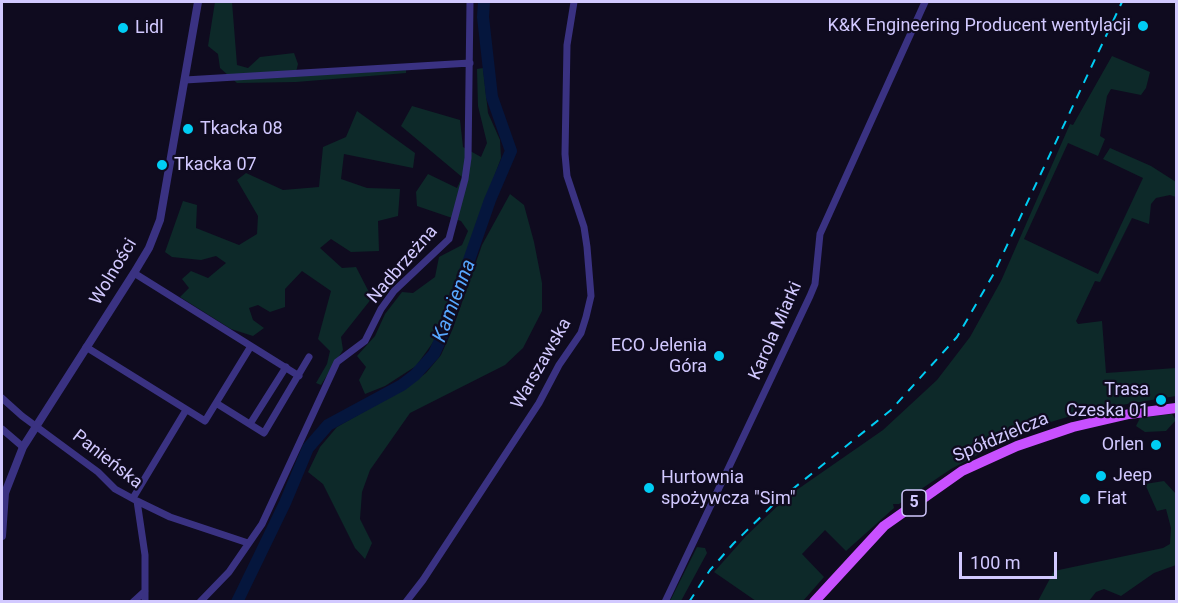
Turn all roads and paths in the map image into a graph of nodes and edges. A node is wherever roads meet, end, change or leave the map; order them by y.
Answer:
1 (198, 2) edge
2 (470, 2) edge
3 (574, 2) edge
4 (925, 2) edge
5 (470, 63) junction
6 (185, 80) junction
7 (134, 273) junction
8 (251, 346) junction
9 (86, 347) junction
10 (309, 357) dead end
11 (286, 367) junction
12 (299, 376) junction
13 (2, 398) edge
14 (216, 403) junction
15 (1176, 408) edge
16 (186, 410) junction
17 (250, 424) junction
18 (35, 426) junction
19 (2, 429) edge
20 (23, 447) junction
21 (135, 500) junction
22 (2, 536) edge
23 (248, 543) junction
24 (145, 591) junction
25 (133, 602) edge
26 (145, 602) edge
27 (200, 602) edge
28 (406, 602) edge
29 (666, 602) edge
30 (814, 602) edge

1 - 6 street, Wolności
2 - 5 street, Nadbrzeżna
3 - 28 street, Warszawska
4 - 29 street, Karola Miarki
5 - 6 street
5 - 23 street, Nadbrzeżna
6 - 7 street, Wolności
7 - 8 street
7 - 9 street, Wolności
8 - 11 street
8 - 14 street
9 - 16 street
9 - 18 street, Wolności
10 - 12 street
11 - 12 street
11 - 17 street
12 - 17 street
13 - 18 street, Panieńska
14 - 16 street
14 - 17 street
15 - 30 main road, Spółdzielcza / 5
16 - 21 street
18 - 20 street, Wolności
18 - 21 street, Panieńska
19 - 20 street
20 - 22 street, Wolności
21 - 23 street
21 - 24 street, Panieńska
23 - 27 street, Nadbrzeżna
24 - 25 street
24 - 26 street, Panieńska

